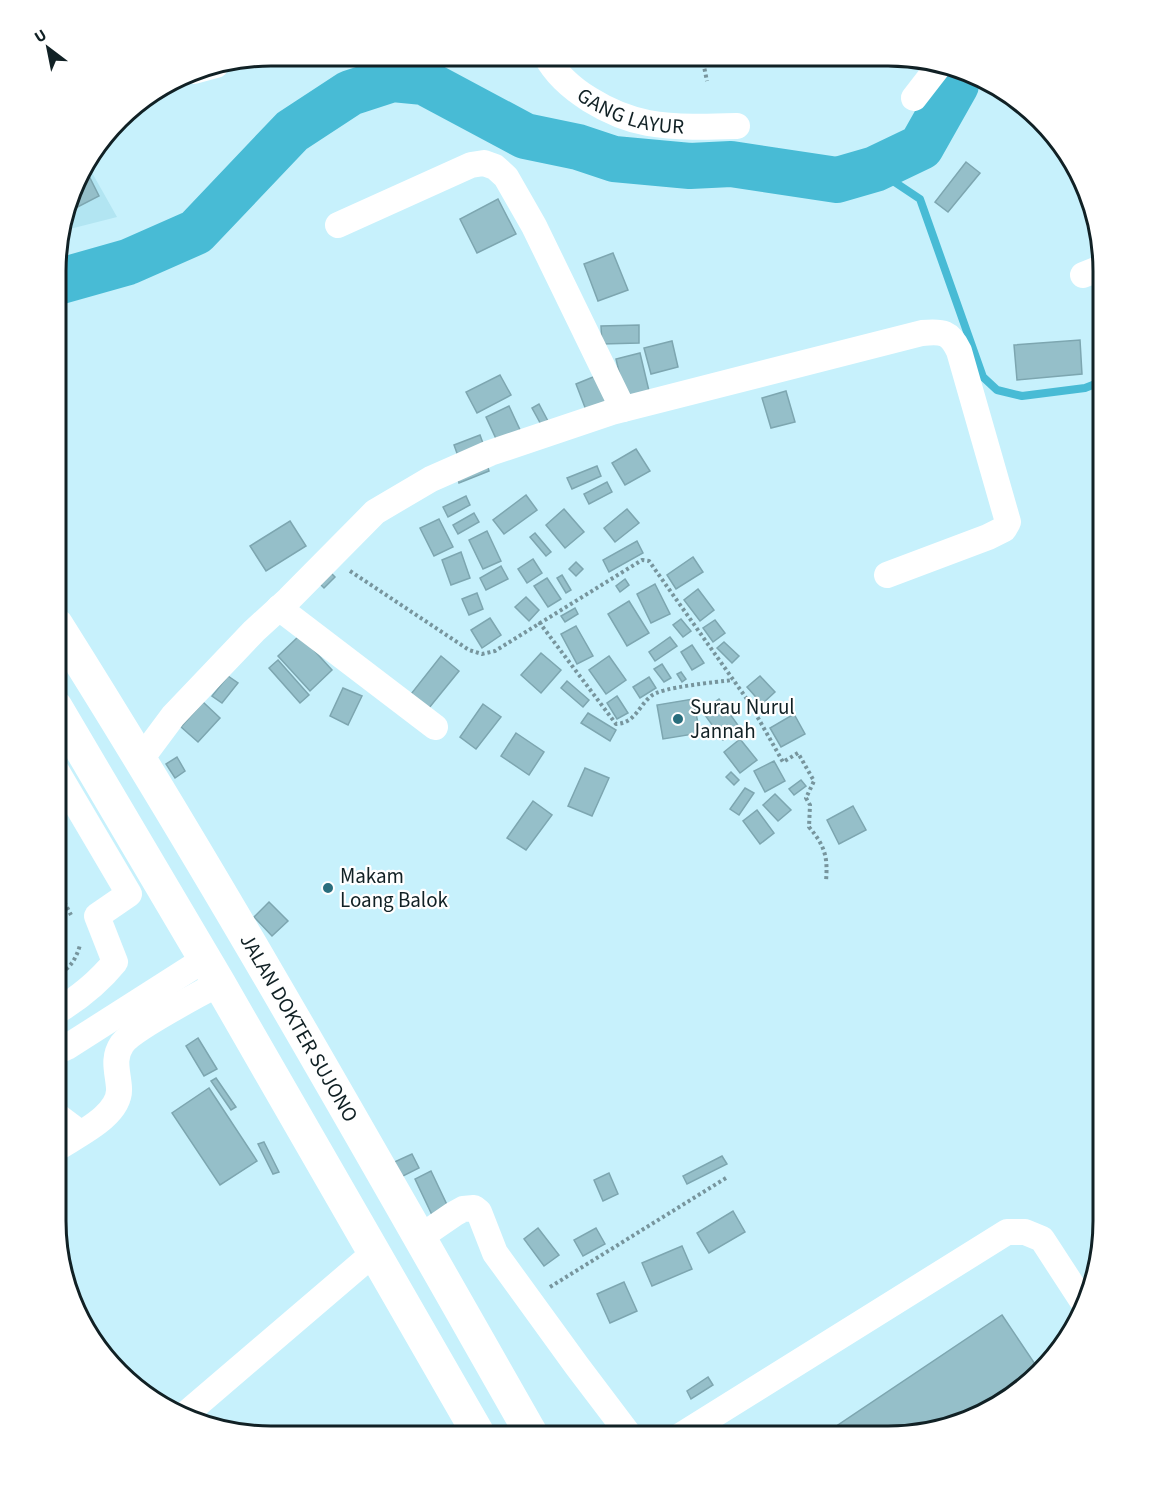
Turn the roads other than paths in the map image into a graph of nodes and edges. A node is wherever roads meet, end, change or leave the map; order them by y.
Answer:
1 (552, 66) edge
2 (934, 72) edge
3 (914, 98) dead end
4 (737, 126) dead end
5 (339, 225) dead end
6 (623, 409) junction
7 (887, 575) dead end
8 (279, 608) junction
9 (66, 639) edge
10 (66, 722) edge
11 (435, 726) dead end
12 (141, 759) junction
13 (66, 787) edge
14 (212, 971) junction
15 (66, 1006) edge
16 (66, 1047) edge
17 (352, 1120) junction
18 (66, 1122) edge
19 (80, 1133) junction
20 (66, 1142) edge
21 (314, 1149) junction
22 (419, 1238) junction
23 (374, 1253) junction
24 (1079, 1295) edge
25 (191, 1409) edge
26 (474, 1426) edge
27 (526, 1426) edge
28 (623, 1426) edge
29 (696, 1426) edge

1 - 4 street, GANG LAYUR
2 - 3 street
5 - 6 street
6 - 7 street
6 - 8 street
8 - 11 street
8 - 12 street
9 - 12 highway, JALAN DOKTER SUJONO
10 - 14 highway
12 - 17 highway, JALAN DOKTER SUJONO
13 - 15 street
14 - 16 street
14 - 19 street
14 - 21 highway
17 - 21 highway
17 - 22 highway, JALAN DOKTER SUJONO
18 - 19 street
19 - 20 street
21 - 23 highway
22 - 27 highway, JALAN DOKTER SUJONO
22 - 28 street
23 - 25 street
23 - 26 highway
24 - 29 street

